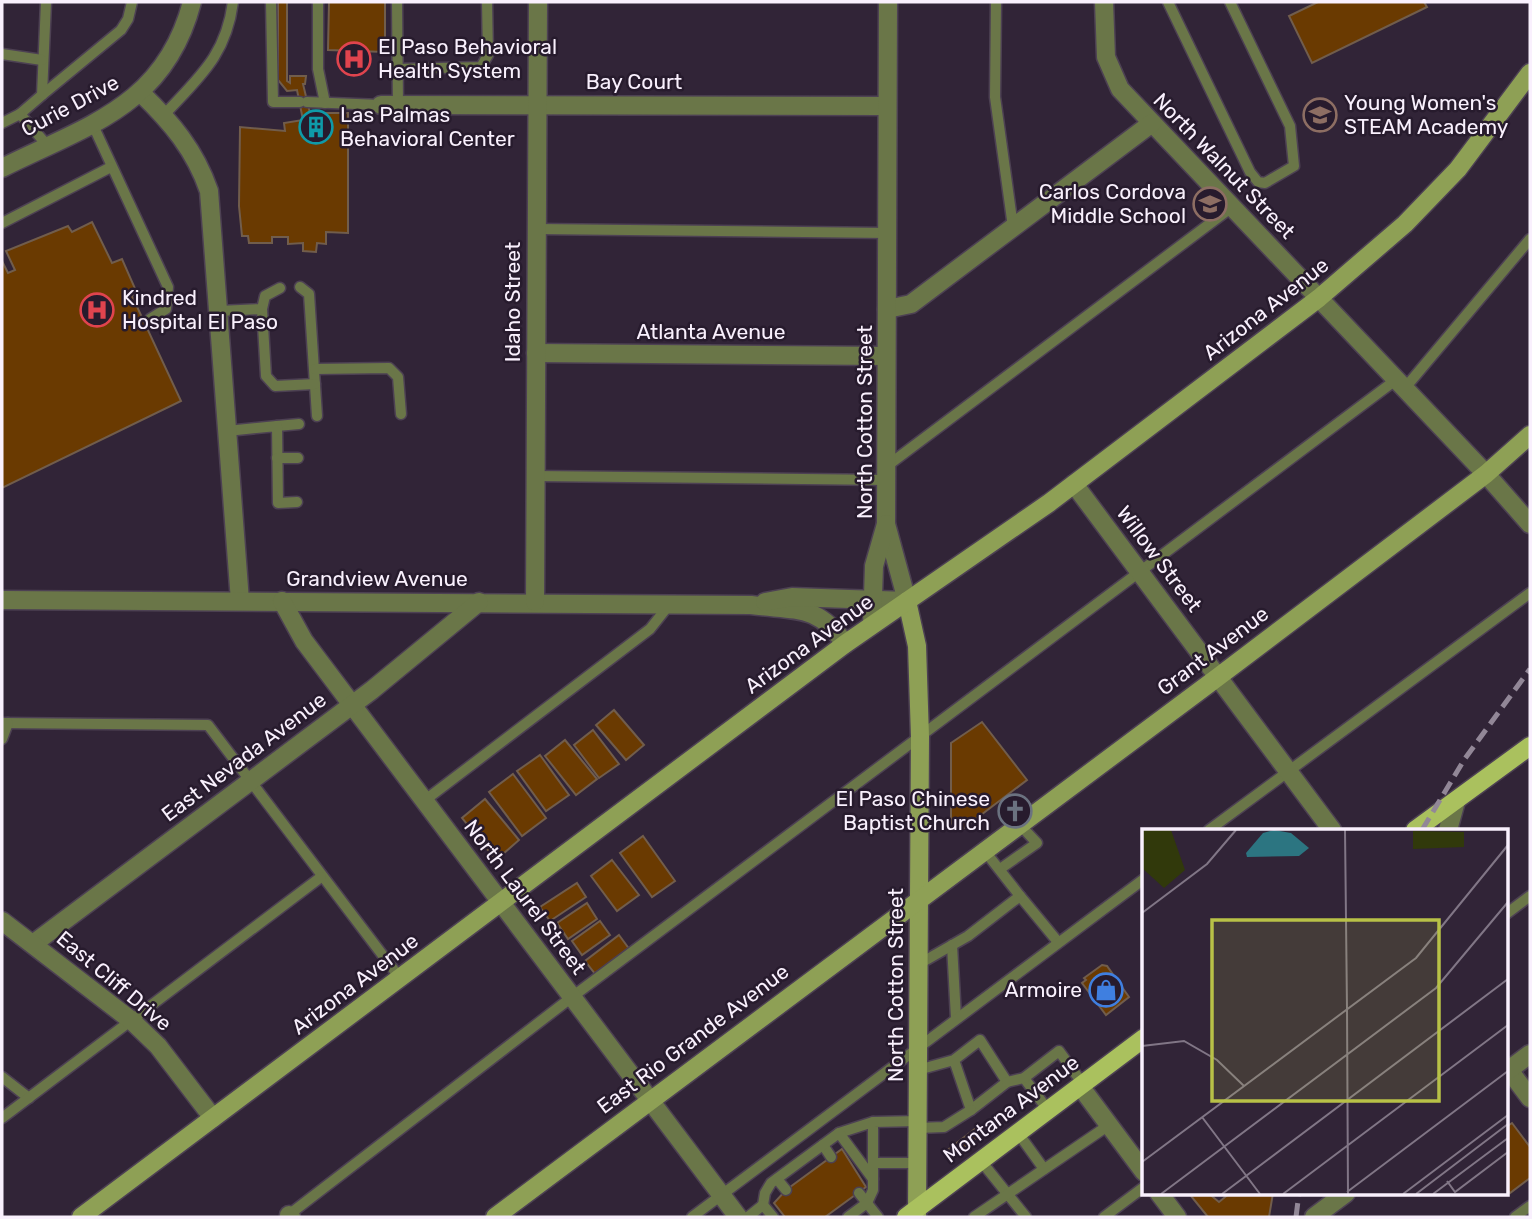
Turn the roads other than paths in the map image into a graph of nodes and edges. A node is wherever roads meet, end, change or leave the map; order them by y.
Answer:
1 (46, 2) edge
2 (132, 2) edge
3 (192, 2) edge
4 (233, 2) edge
5 (271, 2) edge
6 (318, 2) edge
7 (397, 2) edge
8 (487, 2) edge
9 (538, 2) edge
10 (888, 2) edge
11 (996, 2) edge
12 (1104, 2) edge
13 (1168, 2) edge
14 (1230, 2) edge
15 (2, 54) edge
16 (43, 60) junction
17 (398, 69) junction
18 (1530, 73) edge
19 (141, 93) junction
20 (42, 95) junction
21 (325, 103) junction
22 (538, 104) junction
23 (389, 105) junction
24 (887, 106) junction
25 (20, 114) junction
26 (164, 115) junction
27 (2, 123) edge
28 (92, 123) junction
29 (1152, 123) junction
30 (47, 145) junction
31 (111, 167) junction
32 (2, 168) edge
33 (1233, 207) junction
34 (2, 223) edge
35 (537, 229) junction
36 (1014, 229) junction
37 (887, 233) junction
38 (1530, 239) edge
39 (300, 287) dead end
40 (280, 288) dead end
41 (1319, 298) junction
42 (262, 309) junction
43 (887, 309) junction
44 (219, 311) junction
45 (150, 318) dead end
46 (536, 353) junction
47 (886, 356) junction
48 (314, 369) junction
49 (316, 384) junction
50 (1401, 384) junction
51 (401, 414) dead end
52 (317, 416) dead end
53 (299, 424) dead end
54 (277, 426) junction
55 (227, 431) junction
56 (1530, 435) edge
57 (277, 458) junction
58 (298, 458) dead end
59 (886, 473) junction
60 (1486, 474) junction
61 (535, 476) junction
62 (1074, 484) junction
63 (297, 502) dead end
64 (886, 524) junction
65 (1530, 524) edge
66 (1140, 573) junction
67 (1530, 593) edge
68 (873, 598) junction
69 (2, 600) edge
70 (240, 601) junction
71 (282, 601) junction
72 (907, 601) junction
73 (479, 602) junction
74 (535, 602) junction
75 (670, 603) junction
76 (751, 604) junction
77 (872, 625) junction
78 (845, 644) junction
79 (1218, 677) junction
80 (351, 704) junction
81 (5, 723) edge
82 (920, 737) junction
83 (2, 739) edge
84 (1530, 746) edge
85 (1288, 771) junction
86 (248, 782) junction
87 (424, 801) junction
88 (1456, 801) junction
89 (1020, 824) junction
90 (1212, 829) edge
91 (1331, 829) edge
92 (1418, 829) edge
93 (1449, 829) edge
94 (984, 850) junction
95 (1000, 869) junction
96 (321, 877) junction
97 (1142, 880) edge
98 (1020, 896) junction
99 (1530, 896) edge
100 (919, 898) junction
101 (500, 903) junction
102 (1508, 912) edge
103 (2, 921) edge
104 (1058, 942) junction
105 (33, 944) junction
106 (952, 945) junction
107 (919, 964) junction
108 (400, 978) junction
109 (572, 997) junction
110 (956, 1018) junction
111 (132, 1021) junction
112 (1142, 1039) edge
113 (918, 1046) junction
114 (1530, 1054) edge
115 (954, 1060) junction
116 (1508, 1068) edge
117 (918, 1070) junction
118 (1508, 1070) edge
119 (2, 1077) edge
120 (1024, 1078) junction
121 (1007, 1082) junction
122 (1081, 1085) junction
123 (29, 1098) junction
124 (1530, 1098) edge
125 (649, 1100) junction
126 (971, 1110) junction
127 (1048, 1110) junction
128 (2, 1118) edge
129 (214, 1118) junction
130 (873, 1122) junction
131 (918, 1125) junction
132 (1109, 1125) junction
133 (839, 1133) junction
134 (1018, 1133) junction
135 (823, 1145) junction
136 (831, 1157) dead end
137 (981, 1161) junction
138 (873, 1163) junction
139 (918, 1163) junction
140 (1044, 1169) junction
141 (1142, 1171) edge
142 (777, 1179) junction
143 (873, 1179) junction
144 (1142, 1188) edge
145 (786, 1191) dead end
146 (859, 1193) dead end
147 (1160, 1194) edge
148 (1345, 1194) edge
149 (721, 1195) junction
150 (1007, 1195) junction
151 (867, 1203) junction
152 (764, 1205) junction
153 (1530, 1206) edge
154 (914, 1215) edge
155 (288, 1216) edge
156 (81, 1217) edge
157 (495, 1217) edge
158 (692, 1217) edge
159 (738, 1217) edge
160 (748, 1217) edge
161 (773, 1217) edge
162 (848, 1217) edge
163 (878, 1217) edge
164 (974, 1217) edge
165 (1026, 1217) edge
166 (1104, 1217) edge
167 (1177, 1217) edge
168 (1314, 1217) edge
169 (1515, 1217) edge

1 - 16 lane
2 - 20 lane
3 - 19 street, Curie Drive
4 - 26 lane
5 - 21 lane
6 - 21 lane
7 - 17 lane
8 - 17 lane
9 - 22 street, Idaho Street
10 - 24 street, North Cotton Street
11 - 36 lane
12 - 29 street, North Walnut Street
13 - 14 lane
15 - 16 lane
16 - 20 lane
17 - 23 lane
18 - 41 main road, Arizona Avenue
19 - 26 street
19 - 28 street, Curie Drive
20 - 25 lane
21 - 23 lane
22 - 23 street, Bay Court
22 - 24 street, Bay Court
22 - 35 street, Idaho Street
24 - 37 street, North Cotton Street
25 - 27 lane
25 - 30 lane
26 - 44 street
28 - 30 street, Curie Drive
28 - 31 lane
29 - 33 street, North Walnut Street
29 - 36 street
30 - 32 street, Curie Drive
31 - 34 lane
31 - 45 lane
33 - 41 street, North Walnut Street
33 - 59 lane
35 - 37 lane
35 - 46 street, Idaho Street
36 - 43 street
37 - 43 street, North Cotton Street
38 - 50 lane
39 - 48 lane
40 - 42 lane
41 - 50 street, North Walnut Street
41 - 62 main road, Arizona Avenue
42 - 44 lane
42 - 49 lane
43 - 47 street, North Cotton Street
44 - 55 street
46 - 47 street, Atlanta Avenue
46 - 61 street, Idaho Street
47 - 59 street, North Cotton Street
48 - 49 lane
48 - 51 lane
49 - 52 lane
50 - 60 street, North Walnut Street
50 - 66 lane
53 - 54 lane
54 - 55 lane
54 - 57 lane
55 - 70 street
56 - 60 main road, Grant Avenue
57 - 58 lane
57 - 63 lane
59 - 61 lane
59 - 64 street, North Cotton Street
60 - 65 street, North Walnut Street
60 - 79 main road, Grant Avenue
61 - 74 street, Idaho Street
62 - 66 street, Willow Street
62 - 72 main road, Arizona Avenue
64 - 68 street
64 - 72 street, North Cotton Street
66 - 79 street, Willow Street
66 - 82 lane
67 - 85 lane
68 - 72 street, Grandview Avenue
68 - 76 street, Grandview Avenue
68 - 77 street
69 - 70 street, Grandview Avenue
70 - 71 street, Grandview Avenue
71 - 73 street, Grandview Avenue
71 - 80 street, North Laurel Street
72 - 77 main road, Arizona Avenue
72 - 82 main road, North Cotton Street
73 - 74 street, Grandview Avenue
73 - 80 street, East Nevada Avenue
74 - 75 street, Grandview Avenue
75 - 76 street, Grandview Avenue
75 - 87 lane
76 - 78 street, Grandview Avenue
77 - 78 main road, Arizona Avenue
78 - 101 main road, Arizona Avenue
79 - 85 street, Willow Street
79 - 89 main road, Grant Avenue
80 - 86 street, East Nevada Avenue
80 - 87 street, North Laurel Street
81 - 83 lane
81 - 86 lane
82 - 100 main road, North Cotton Street
82 - 109 lane
84 - 88 main road
85 - 90 lane
85 - 91 street, Willow Street
86 - 96 lane
86 - 105 street, East Nevada Avenue
87 - 101 street, North Laurel Street
88 - 92 main road
88 - 93 street
89 - 94 main road, Grant Avenue
89 - 95 lane
94 - 95 lane
94 - 100 main road, Grant Avenue
95 - 98 lane
96 - 108 lane
96 - 111 lane
97 - 104 lane
98 - 104 lane
98 - 106 lane
99 - 102 lane
100 - 107 main road, North Cotton Street
100 - 125 main road, East Rio Grande Avenue
101 - 108 main road, Arizona Avenue
101 - 109 street, North Laurel Street
103 - 105 street, East Cliff Drive
104 - 110 lane
105 - 111 street, East Cliff Drive
106 - 107 lane
106 - 110 lane
107 - 113 main road, North Cotton Street
108 - 129 main road, Arizona Avenue
109 - 125 street, North Laurel Street
109 - 155 lane
110 - 113 lane
111 - 123 lane
111 - 129 street, East Cliff Drive
112 - 122 main road, Montana Avenue
113 - 117 main road, North Cotton Street
113 - 149 lane
114 - 116 street
115 - 117 lane
115 - 121 lane
115 - 126 lane
117 - 131 main road, North Cotton Street
118 - 124 street
119 - 123 lane
120 - 121 lane
120 - 122 lane
120 - 127 lane
121 - 126 lane
122 - 127 main road, Montana Avenue
122 - 132 street
123 - 128 lane
125 - 149 street, North Laurel Street
125 - 157 main road, East Rio Grande Avenue
126 - 131 lane
127 - 134 main road, Montana Avenue
129 - 156 main road, Arizona Avenue
130 - 131 lane
130 - 133 lane
130 - 138 lane
131 - 139 main road, North Cotton Street
132 - 140 lane
132 - 141 street
133 - 135 lane
133 - 143 lane
134 - 137 main road, Montana Avenue
134 - 140 lane
135 - 136 lane
135 - 142 lane
137 - 150 lane
137 - 154 main road, Montana Avenue
138 - 139 lane
138 - 143 lane
139 - 154 main road, North Cotton Street
140 - 150 lane
142 - 145 lane
142 - 152 lane
143 - 151 lane
144 - 166 lane
146 - 151 lane
147 - 167 street
148 - 168 street
149 - 158 lane
149 - 159 street, North Laurel Street
150 - 164 lane
150 - 165 lane
151 - 162 lane
151 - 163 lane
152 - 160 lane
152 - 161 lane
153 - 169 lane

